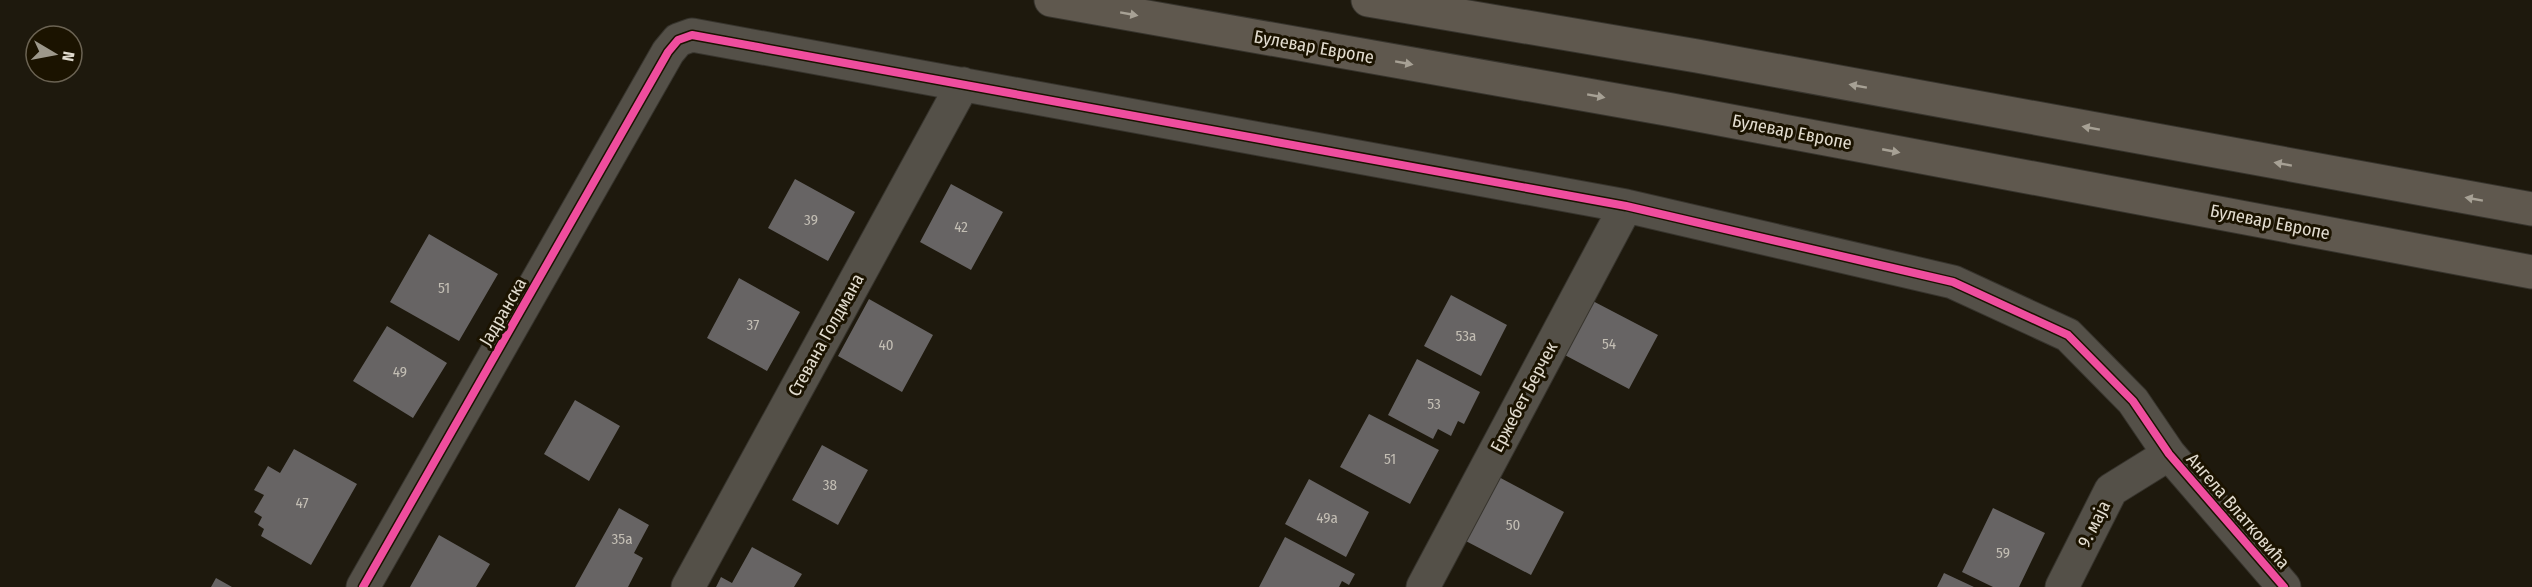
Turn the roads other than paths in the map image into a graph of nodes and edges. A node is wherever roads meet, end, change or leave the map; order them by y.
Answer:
1 (1051, 0) edge
2 (1368, 0) edge
3 (668, 52) joint
4 (963, 84) junction
5 (1626, 206) junction
6 (2532, 209) edge
7 (2532, 272) edge
8 (2169, 454) junction
9 (363, 587) edge
10 (688, 587) edge
11 (1423, 587) edge
12 (2062, 587) edge
13 (2284, 587) edge

1 -> 7 main road, Булевар Европе
6 -> 2 main road
3 - 4 street, Ангела Влатковића
3 - 9 street, Јадранска
4 - 5 street, Ангела Влатковића
4 - 10 street, Стевана Голдмана
5 - 8 street, Ангела Влатковића
5 - 11 street, Ержебет Берчек
8 - 12 street, 9. маја
8 - 13 street, Ангела Влатковића

